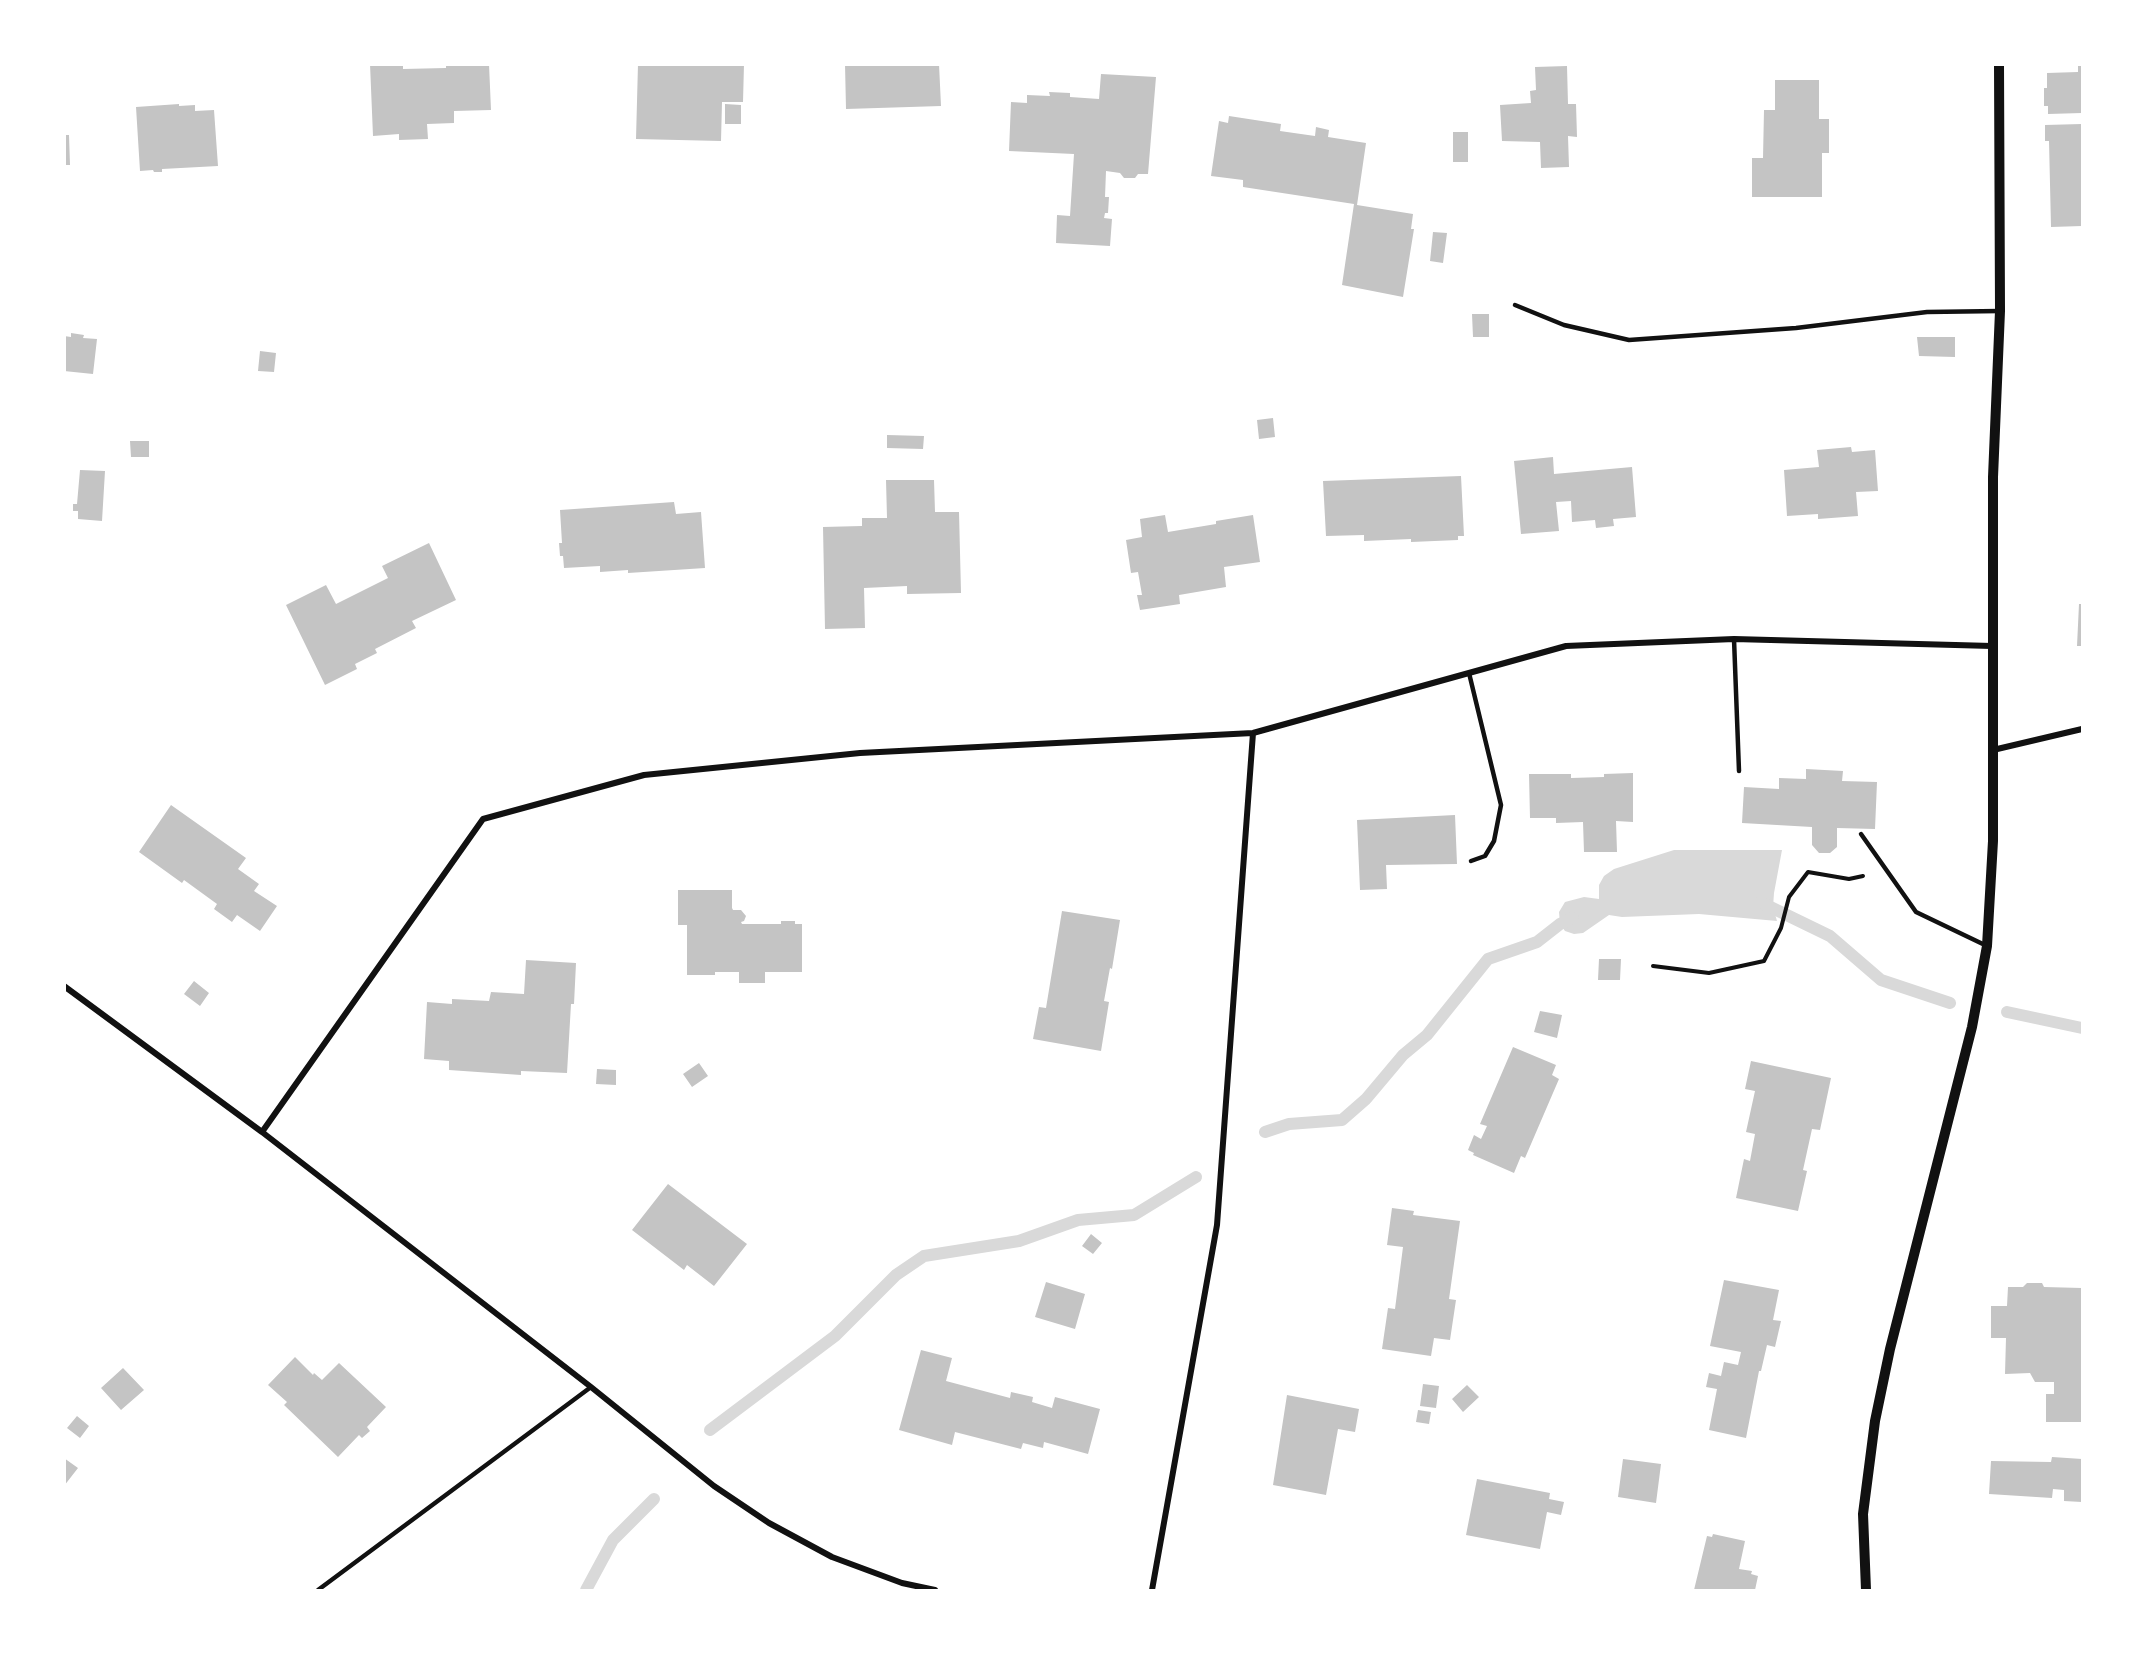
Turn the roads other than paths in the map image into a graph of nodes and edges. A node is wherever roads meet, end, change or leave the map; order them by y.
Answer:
1 (1999, 64) edge
2 (1515, 305) dead end
3 (2000, 311) junction
4 (1734, 639) junction
5 (1992, 646) junction
6 (1469, 673) junction
7 (2082, 729) edge
8 (1253, 733) junction
9 (1993, 750) junction
10 (1739, 771) dead end
11 (1861, 834) dead end
12 (1471, 861) dead end
13 (1987, 946) junction
14 (64, 986) edge
15 (262, 1132) junction
16 (591, 1387) junction
17 (318, 1590) edge
18 (935, 1590) edge
19 (1152, 1590) edge
20 (1866, 1590) edge

1 - 3 street
2 - 3 lane
3 - 5 street
4 - 5 street
4 - 6 street
4 - 10 lane
5 - 9 street
6 - 8 street
6 - 12 lane
7 - 9 street
8 - 15 street
8 - 19 street
9 - 13 street
11 - 13 lane
13 - 20 street
14 - 15 street
15 - 16 street
16 - 17 lane
16 - 18 street

